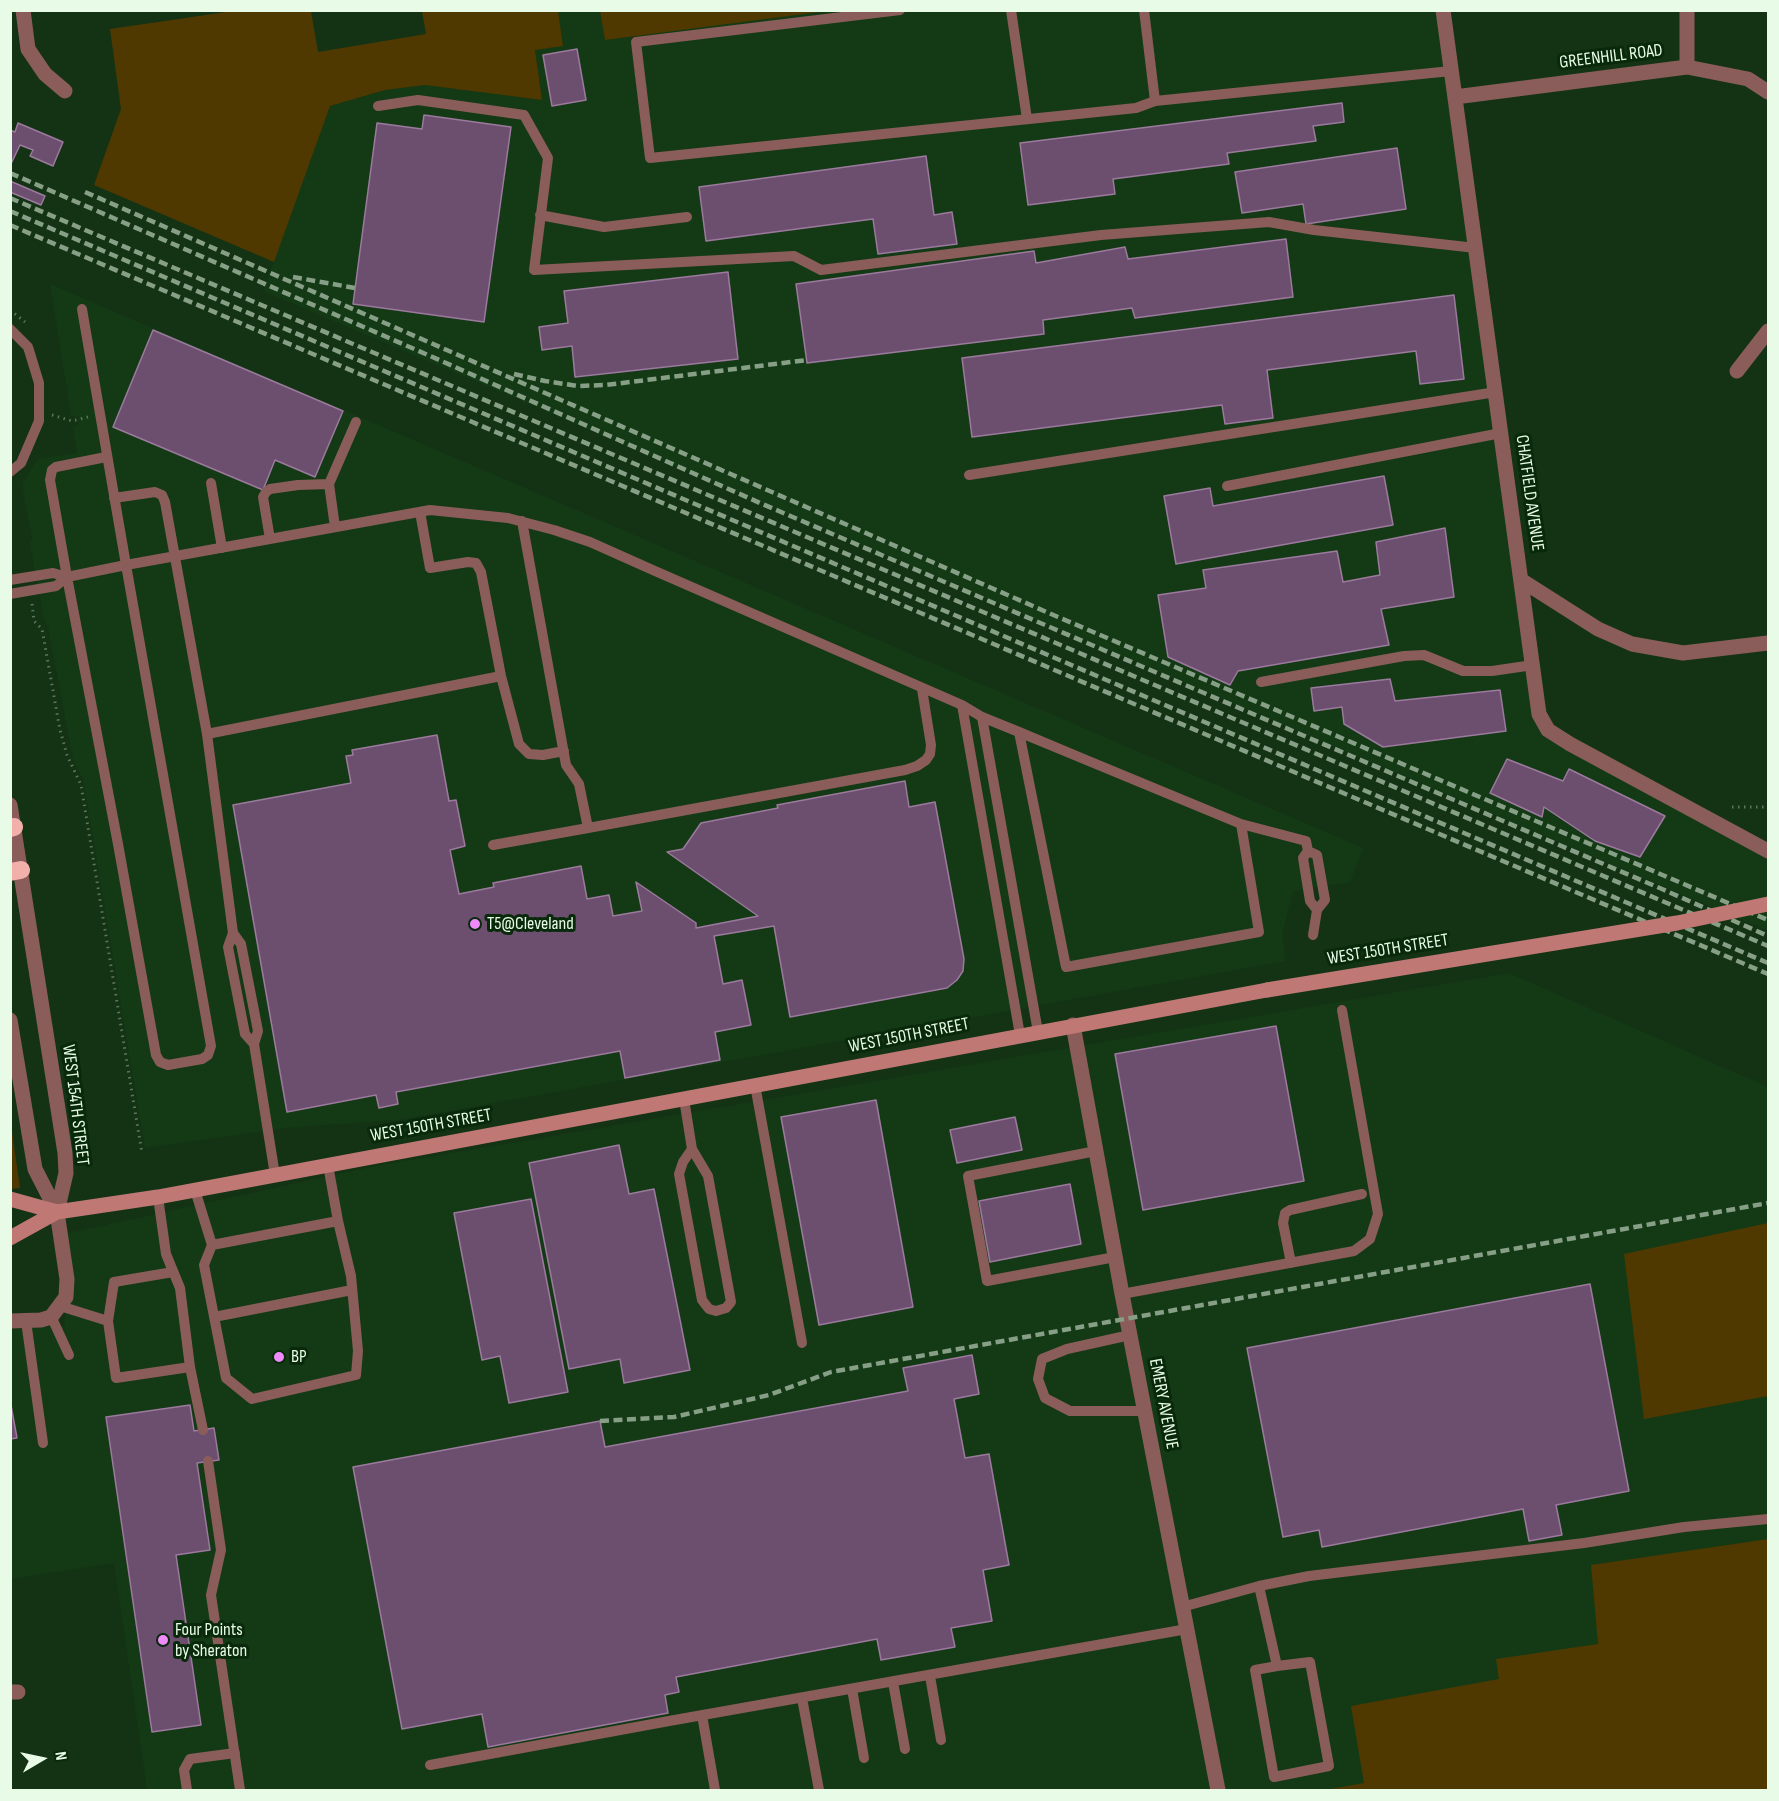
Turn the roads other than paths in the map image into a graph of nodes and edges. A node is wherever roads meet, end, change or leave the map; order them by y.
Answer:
1 (23, 10) edge
2 (900, 10) edge
3 (1011, 10) edge
4 (1144, 10) edge
5 (1443, 10) edge
6 (1687, 10) edge
7 (1687, 67) junction
8 (1451, 71) junction
9 (65, 91) dead end
10 (1768, 92) edge
11 (1455, 98) junction
12 (1155, 101) junction
13 (378, 106) dead end
14 (1028, 119) junction
15 (540, 215) junction
16 (687, 217) dead end
17 (1476, 248) junction
18 (82, 309) dead end
19 (10, 329) edge
20 (1768, 331) edge
21 (1737, 371) dead end
22 (1496, 392) junction
23 (356, 423) dead end
24 (1501, 433) junction
25 (106, 457) junction
26 (10, 472) edge
27 (969, 475) dead end
28 (211, 483) dead end
29 (329, 484) junction
30 (1227, 486) dead end
31 (114, 498) junction
32 (420, 512) junction
33 (522, 521) junction
34 (336, 526) junction
35 (270, 539) junction
36 (222, 548) junction
37 (176, 556) junction
38 (126, 566) junction
39 (67, 577) junction
40 (10, 580) edge
41 (1521, 580) junction
42 (10, 594) edge
43 (1768, 643) edge
44 (1533, 665) junction
45 (501, 676) junction
46 (1261, 682) dead end
47 (922, 689) junction
48 (962, 705) junction
49 (982, 717) junction
50 (1019, 732) junction
51 (207, 735) junction
52 (564, 752) junction
53 (10, 805) edge
54 (999, 816) junction
55 (981, 820) junction
56 (1241, 824) junction
57 (12, 828) edge
58 (588, 828) junction
59 (493, 845) dead end
60 (1768, 851) edge
61 (16, 871) edge
62 (1768, 904) edge
63 (1313, 935) dead end
64 (1342, 1010) dead end
65 (10, 1020) edge
66 (1073, 1025) junction
67 (1038, 1032) junction
68 (1020, 1035) junction
69 (755, 1085) junction
70 (684, 1099) junction
71 (692, 1149) junction
72 (1096, 1151) junction
73 (328, 1165) junction
74 (275, 1175) junction
75 (195, 1190) junction
76 (1362, 1194) dead end
77 (158, 1197) junction
78 (10, 1199) edge
79 (57, 1212) junction
80 (338, 1221) junction
81 (10, 1238) edge
82 (212, 1245) junction
83 (1115, 1257) junction
84 (1291, 1263) junction
85 (173, 1272) junction
86 (352, 1290) junction
87 (1122, 1294) junction
88 (56, 1311) junction
89 (214, 1317) junction
90 (18, 1321) edge
91 (108, 1321) junction
92 (1130, 1335) junction
93 (802, 1343) dead end
94 (69, 1355) dead end
95 (190, 1367) junction
96 (1144, 1411) junction
97 (203, 1430) dead end
98 (43, 1443) dead end
99 (208, 1461) dead end
100 (1768, 1519) edge
101 (1259, 1586) junction
102 (1182, 1606) junction
103 (1187, 1629) junction
104 (1277, 1666) junction
105 (930, 1676) junction
106 (893, 1682) junction
107 (852, 1689) junction
108 (802, 1698) junction
109 (702, 1715) junction
110 (941, 1740) dead end
111 (904, 1749) dead end
112 (235, 1753) junction
113 (864, 1758) dead end
114 (430, 1765) dead end
115 (187, 1791) edge
116 (240, 1791) edge
117 (715, 1791) edge
118 (819, 1791) edge
119 (1218, 1791) edge

1 - 9 street
2 - 14 lane
3 - 14 lane
4 - 12 lane
5 - 8 street, CHATFIELD AVENUE
6 - 7 street
7 - 10 street, GREENHILL ROAD
7 - 11 street, GREENHILL ROAD
8 - 11 street, CHATFIELD AVENUE
8 - 12 lane
11 - 17 street, CHATFIELD AVENUE
12 - 14 lane
13 - 15 lane
15 - 16 lane
15 - 17 lane
17 - 22 street, CHATFIELD AVENUE
18 - 25 lane
19 - 26 lane
20 - 21 street
22 - 24 street, CHATFIELD AVENUE
22 - 27 lane
23 - 29 lane
24 - 30 lane
24 - 41 street, CHATFIELD AVENUE
25 - 31 lane
25 - 39 lane
28 - 36 lane
29 - 34 lane
29 - 35 lane
31 - 37 lane
31 - 38 lane
32 - 33 lane
32 - 34 lane
32 - 45 lane
33 - 47 lane
33 - 52 lane
34 - 35 lane
35 - 36 lane
36 - 37 lane
37 - 38 lane
37 - 51 lane
38 - 39 lane
38 - 39 lane
39 - 40 lane
39 - 42 lane
41 - 43 street
41 - 44 street, CHATFIELD AVENUE
44 - 46 lane
44 - 60 street, CHATFIELD AVENUE
45 - 51 lane
45 - 52 lane
47 - 48 lane
47 - 58 lane
48 - 49 lane
48 - 55 lane
49 - 50 lane
49 - 54 lane
50 - 56 lane
50 - 56 lane
51 - 74 lane
52 - 58 lane
53 - 57 street, WEST 154TH STREET
54 - 55 lane
54 - 67 lane
55 - 68 lane
56 - 63 lane
57 - 61 street, WEST 154TH STREET
58 - 59 lane
61 - 79 street, WEST 154TH STREET
62 - 66 main road, WEST 150TH STREET, bridge
64 - 84 lane
65 - 79 street
66 - 67 main road, WEST 150TH STREET
66 - 72 street, EMERY AVENUE
67 - 68 main road, WEST 150TH STREET
68 - 69 main road, WEST 150TH STREET
69 - 70 main road, WEST 150TH STREET
69 - 93 lane
70 - 71 lane
70 - 73 main road, WEST 150TH STREET
71 - 71 lane
72 - 83 street, EMERY AVENUE
72 - 83 lane
73 - 74 main road, WEST 150TH STREET
73 - 80 lane
74 - 75 main road, WEST 150TH STREET
75 - 77 main road, WEST 150TH STREET
75 - 82 lane
76 - 84 lane
77 - 79 main road, WEST 150TH STREET
77 - 85 lane
78 - 79 main road, WEST 150TH STREET
79 - 81 main road, WEST 150TH STREET
79 - 88 street
80 - 82 lane
80 - 86 lane
82 - 89 lane
83 - 87 street, EMERY AVENUE
84 - 87 lane
85 - 91 lane
85 - 95 lane
86 - 89 lane
86 - 89 lane
87 - 92 street, EMERY AVENUE
88 - 90 street
88 - 91 lane
88 - 94 lane
90 - 98 lane
91 - 95 lane
92 - 96 street, EMERY AVENUE
92 - 96 lane
95 - 97 lane
96 - 102 street, EMERY AVENUE
99 - 112 lane
100 - 101 lane
101 - 102 lane
101 - 104 lane
102 - 103 street, EMERY AVENUE
103 - 105 lane
103 - 119 street, EMERY AVENUE
104 - 104 lane
105 - 106 lane
105 - 110 lane
106 - 107 lane
106 - 111 lane
107 - 108 lane
107 - 113 lane
108 - 109 lane
108 - 118 lane
109 - 114 lane
109 - 117 lane
112 - 115 lane
112 - 116 lane

